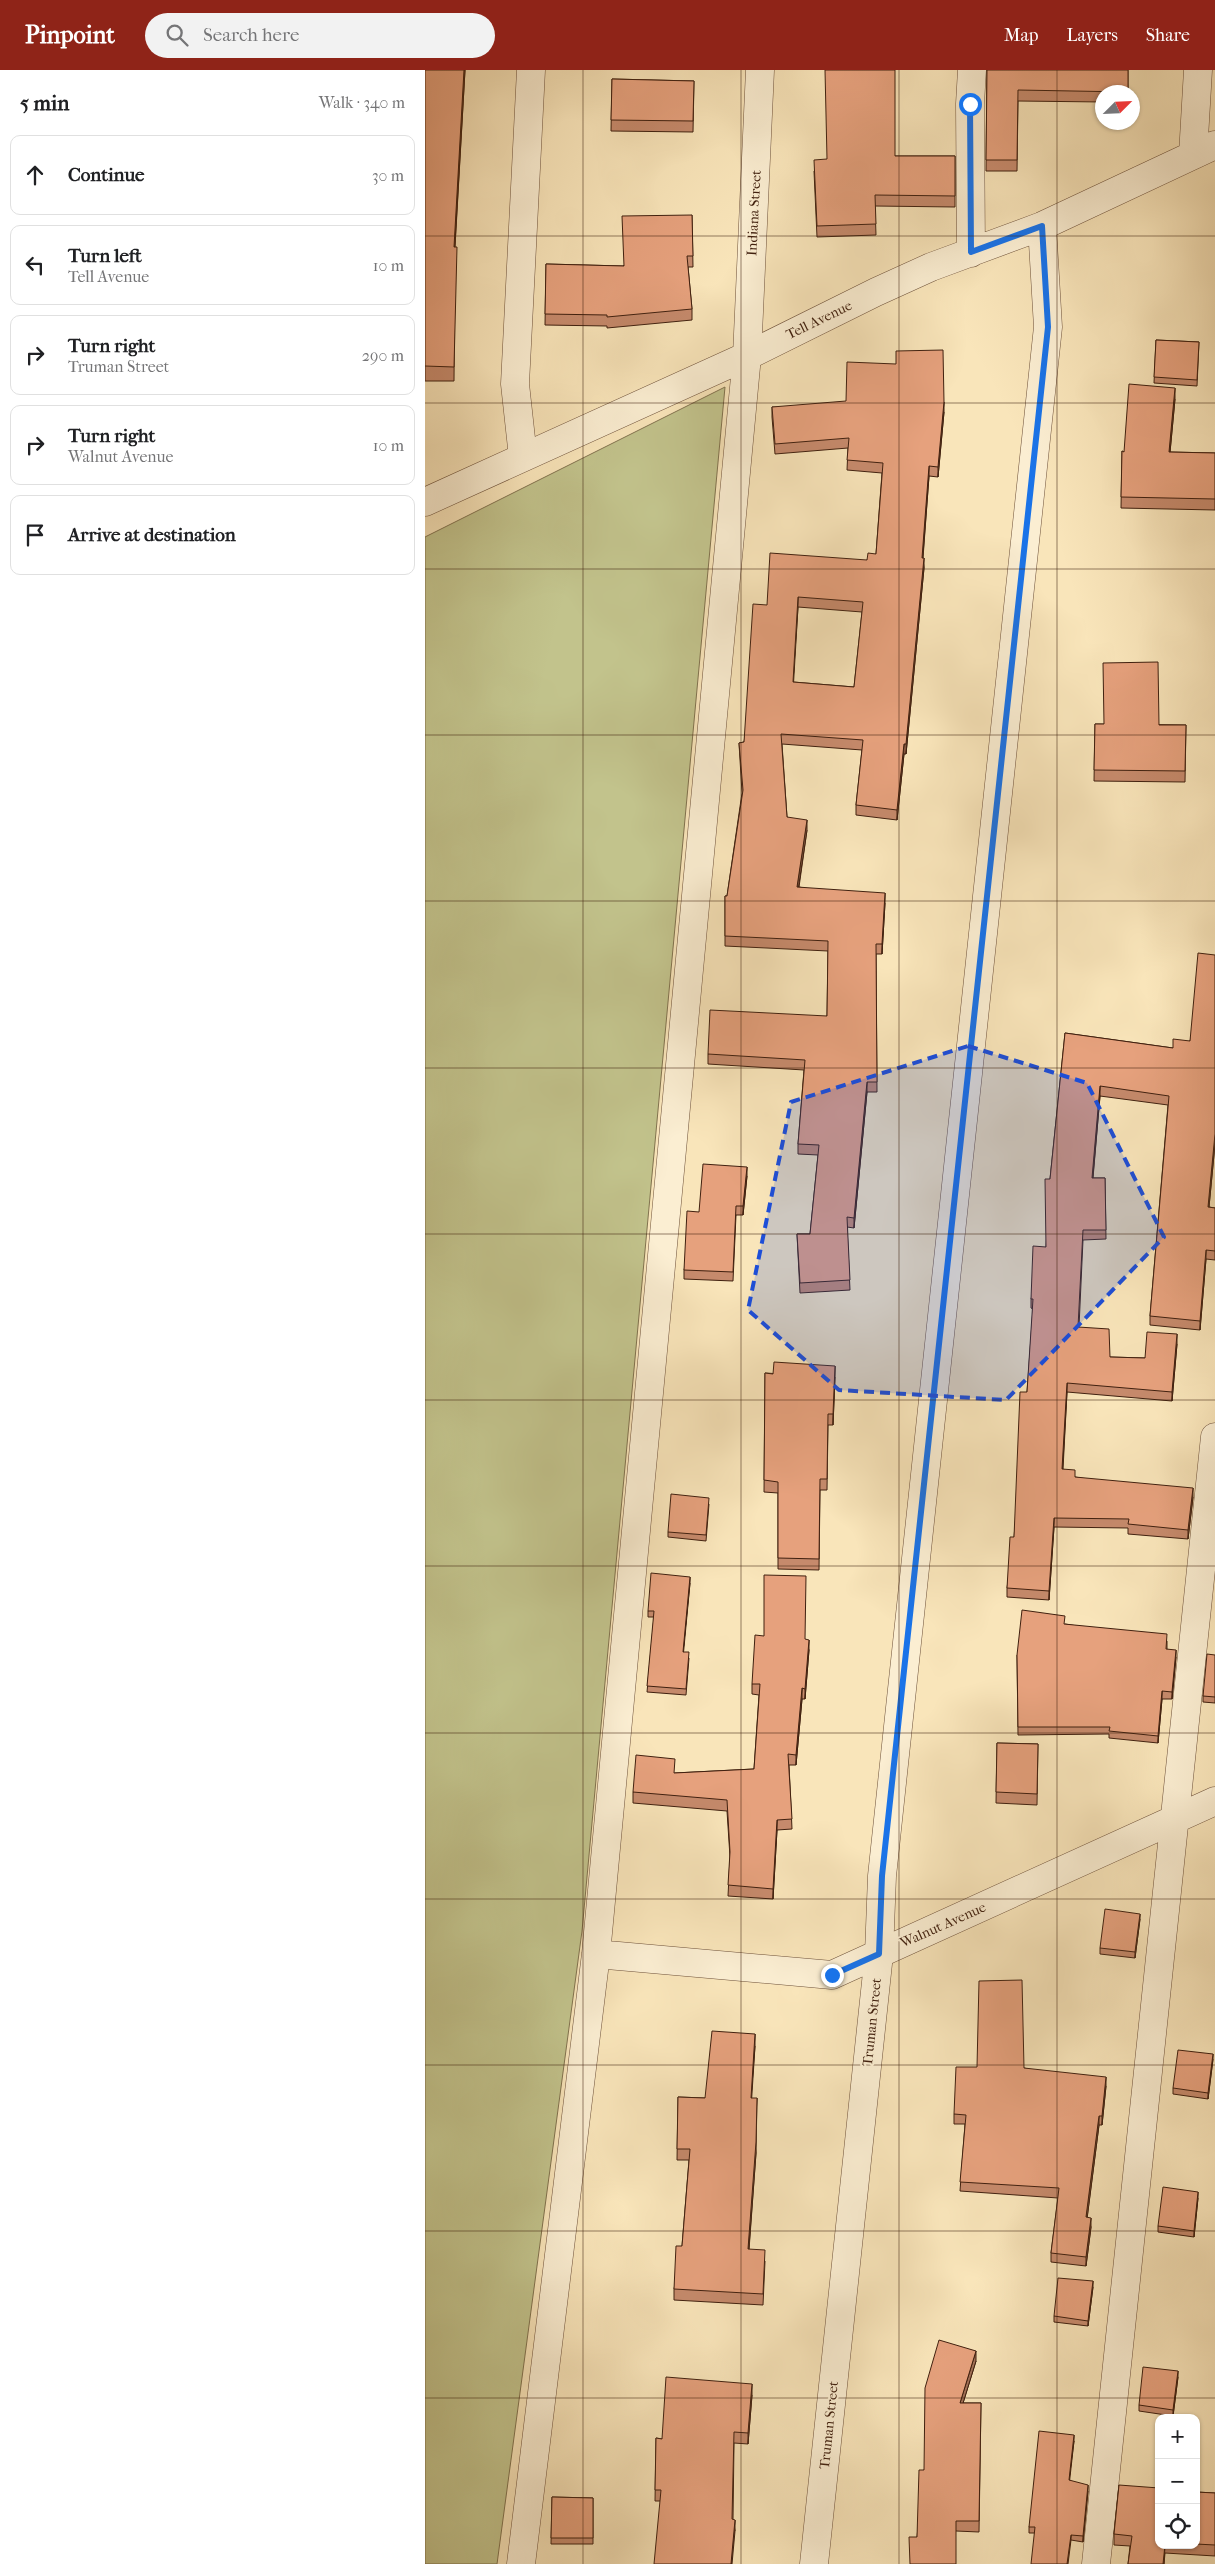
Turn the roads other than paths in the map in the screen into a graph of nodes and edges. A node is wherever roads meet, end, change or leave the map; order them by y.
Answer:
1 (531, 70) edge
2 (760, 70) edge
3 (972, 70) edge
4 (1198, 70) edge
5 (1204, 150) edge
6 (1042, 226) junction
7 (971, 252) junction
8 (747, 356) junction
9 (523, 457) junction
10 (425, 502) edge
11 (1215, 1437) edge
12 (1215, 1801) edge
13 (1175, 1820) junction
14 (597, 1954) junction
15 (879, 1954) junction
16 (521, 2564) edge
17 (814, 2564) edge
18 (1096, 2564) edge

1 - 9 street
2 - 8 street, Indiana Street
3 - 7 street
4 - 5 street
5 - 6 street, Tell Avenue
6 - 7 street, Tell Avenue
6 - 15 street, Truman Street
7 - 8 street, Tell Avenue
8 - 9 street, Tell Avenue
8 - 14 street, Indiana Street
9 - 10 street, Tell Avenue
11 - 13 street
12 - 13 street, Walnut Avenue
13 - 15 street, Walnut Avenue
13 - 18 street
14 - 15 street, Walnut Avenue
14 - 16 street, Indiana Street
15 - 17 street, Truman Street

